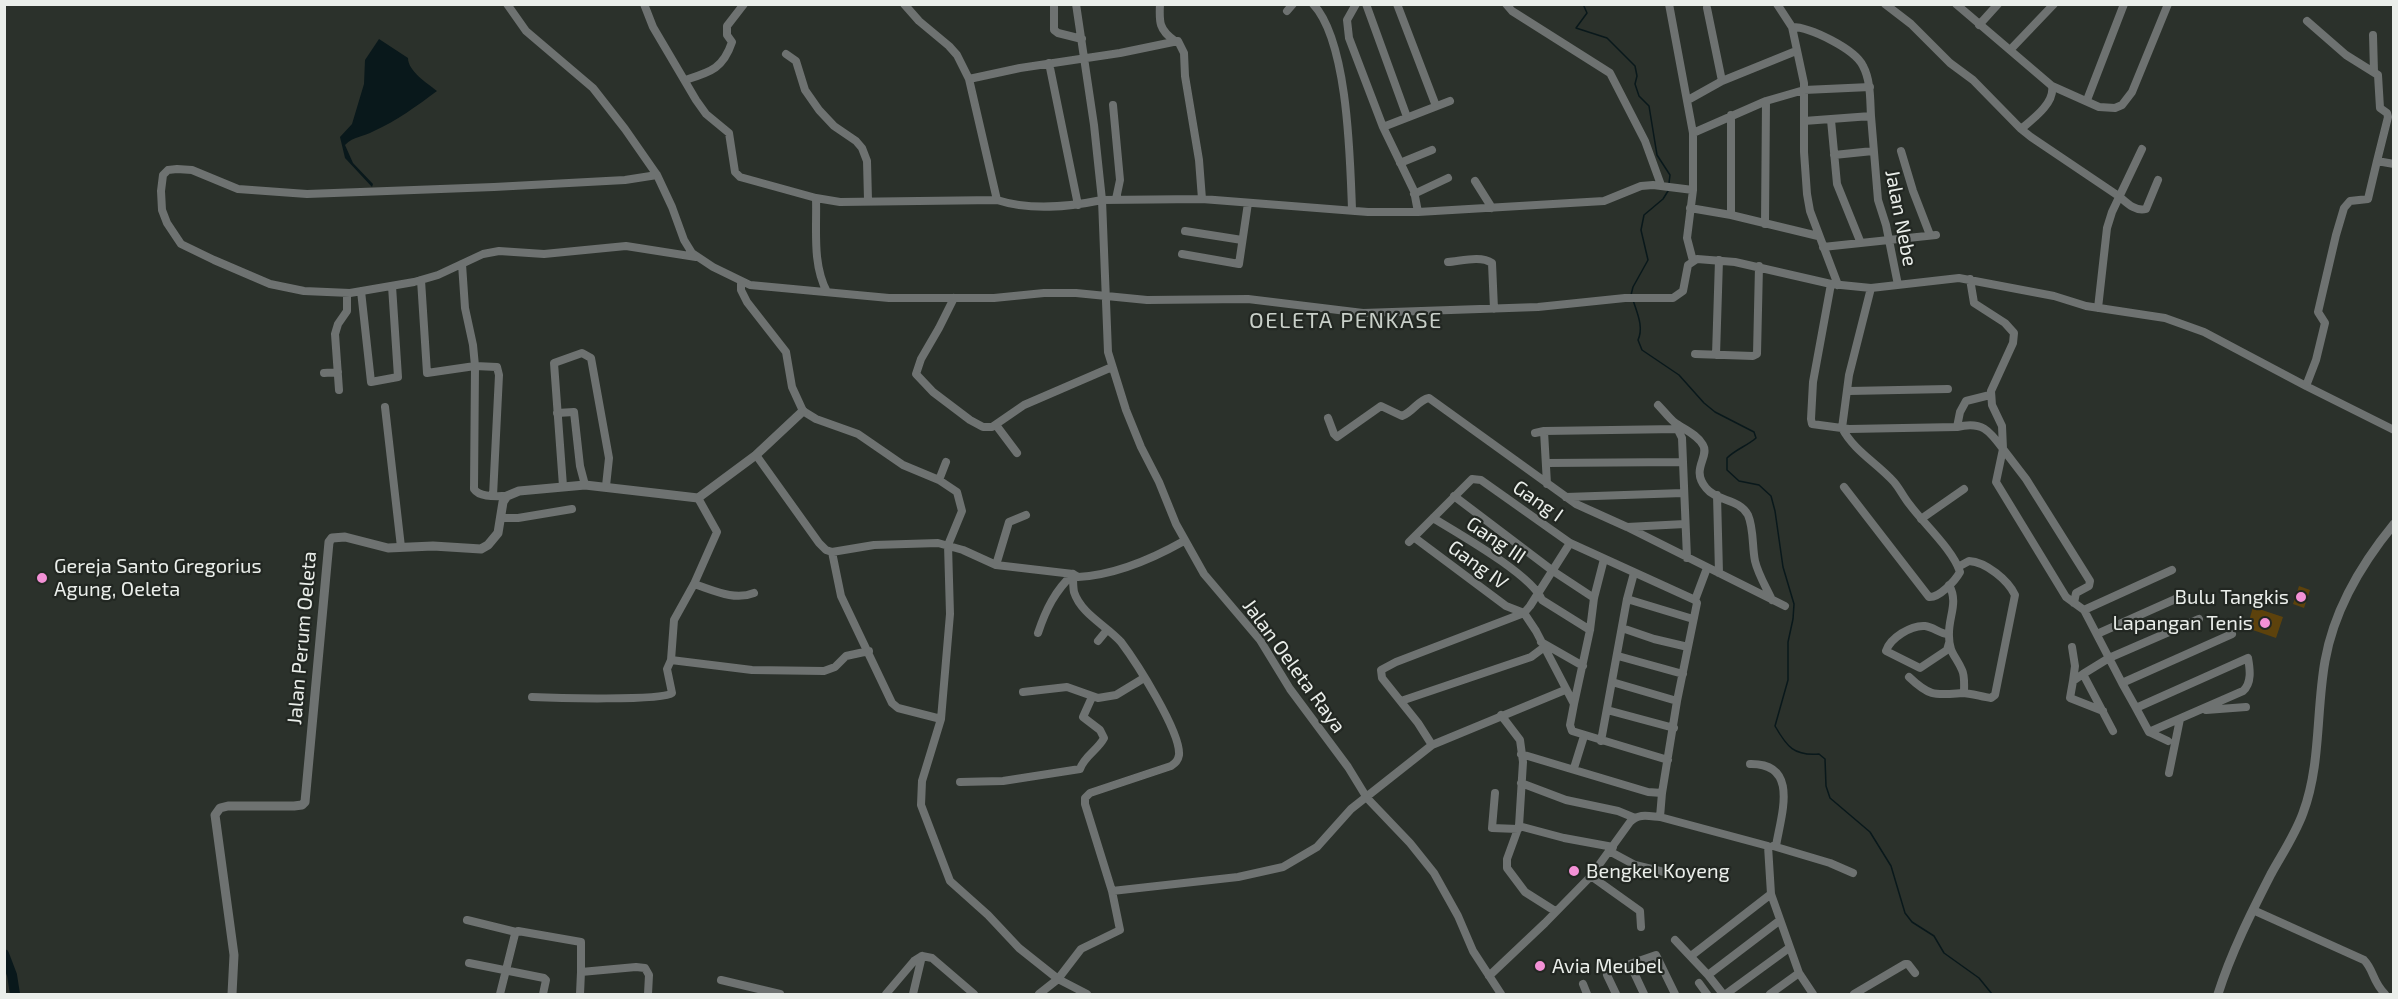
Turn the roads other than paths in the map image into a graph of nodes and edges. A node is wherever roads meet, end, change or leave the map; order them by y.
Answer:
1 (507, 4) edge
2 (644, 4) edge
3 (744, 4) edge
4 (904, 4) edge
5 (1054, 4) edge
6 (1076, 4) edge
7 (1160, 4) edge
8 (1293, 4) edge
9 (1313, 4) edge
10 (1356, 4) edge
11 (1366, 4) edge
12 (1396, 4) edge
13 (1506, 4) edge
14 (1670, 4) edge
15 (1777, 4) edge
16 (1885, 4) edge
17 (1956, 4) edge
18 (1998, 4) edge
19 (2054, 4) edge
20 (2124, 4) edge
21 (2168, 4) edge
22 (1707, 8) dead end
23 (1287, 11) dead end
24 (2307, 21) dead end
25 (1979, 26) junction
26 (1792, 27) junction
27 (2373, 35) dead end
28 (1082, 39) junction
29 (1175, 41) junction
30 (2011, 49) junction
31 (1796, 51) junction
32 (786, 54) dead end
33 (1084, 58) junction
34 (1049, 63) junction
35 (2374, 72) junction
36 (969, 79) junction
37 (685, 80) junction
38 (1722, 81) junction
39 (2052, 86) junction
40 (1869, 87) junction
41 (1804, 90) junction
42 (1688, 100) junction
43 (2087, 100) junction
44 (1450, 101) dead end
45 (1766, 101) junction
46 (1113, 105) dead end
47 (1436, 106) junction
48 (1731, 116) junction
49 (1871, 116) junction
50 (1407, 117) junction
51 (1831, 120) junction
52 (1803, 121) junction
53 (1383, 127) junction
54 (2022, 129) junction
55 (1693, 132) junction
56 (2142, 149) dead end
57 (1432, 150) dead end
58 (1873, 151) junction
59 (1901, 151) dead end
60 (1834, 155) junction
61 (2377, 161) junction
62 (1400, 163) junction
63 (2394, 164) edge
64 (657, 175) junction
65 (1448, 178) dead end
66 (2158, 180) dead end
67 (1475, 181) dead end
68 (1664, 185) junction
69 (1693, 190) junction
70 (1414, 194) junction
71 (2120, 196) junction
72 (816, 198) junction
73 (1116, 199) junction
74 (1202, 199) junction
75 (868, 200) junction
76 (997, 200) junction
77 (1102, 200) junction
78 (1248, 202) junction
79 (1078, 205) junction
80 (1492, 208) junction
81 (1690, 208) junction
82 (1352, 209) junction
83 (1418, 212) junction
84 (1731, 215) junction
85 (1765, 224) junction
86 (1185, 231) dead end
87 (1818, 236) junction
88 (1242, 240) junction
89 (1889, 240) junction
90 (1860, 241) junction
91 (1823, 247) junction
92 (1182, 254) dead end
93 (698, 258) junction
94 (1719, 260) junction
95 (1693, 261) junction
96 (1448, 262) dead end
97 (462, 264) junction
98 (1760, 266) junction
99 (1970, 279) junction
100 (421, 280) junction
101 (741, 281) junction
102 (392, 285) junction
103 (1834, 285) junction
104 (1898, 285) junction
105 (1871, 288) junction
106 (361, 291) junction
107 (827, 292) junction
108 (347, 293) junction
109 (1107, 297) junction
110 (954, 298) junction
111 (2098, 308) junction
112 (1494, 309) junction
113 (1695, 354) dead end
114 (1716, 355) junction
115 (476, 366) junction
116 (1112, 367) junction
117 (338, 372) junction
118 (324, 373) dead end
119 (2306, 386) junction
120 (1948, 389) dead end
121 (339, 390) dead end
122 (1849, 391) junction
123 (1990, 395) junction
124 (1658, 405) dead end
125 (385, 407) dead end
126 (803, 411) junction
127 (557, 413) junction
128 (1328, 418) dead end
129 (996, 425) junction
130 (1676, 425) junction
131 (1957, 427) junction
132 (1842, 428) junction
133 (2394, 430) edge
134 (1544, 431) junction
135 (1535, 433) dead end
136 (2003, 449) junction
137 (1017, 453) dead end
138 (756, 455) junction
139 (946, 462) dead end
140 (1682, 462) junction
141 (1547, 463) junction
142 (939, 480) junction
143 (1546, 484) junction
144 (585, 485) junction
145 (563, 486) junction
146 (606, 486) junction
147 (1844, 488) dead end
148 (1964, 489) dead end
149 (1683, 493) junction
150 (493, 495) junction
151 (1717, 495) junction
152 (507, 496) junction
153 (1454, 496) junction
154 (1566, 497) junction
155 (698, 498) junction
156 (573, 509) dead end
157 (1026, 515) dead end
158 (501, 518) junction
159 (1433, 518) junction
160 (1921, 519) junction
161 (1685, 524) junction
162 (2394, 524) edge
163 (1627, 527) junction
164 (1184, 541) junction
165 (1570, 543) junction
166 (948, 545) junction
167 (401, 547) junction
168 (832, 552) junction
169 (1687, 558) junction
170 (1604, 559) junction
171 (996, 565) junction
172 (1958, 567) junction
173 (1707, 568) junction
174 (2172, 570) dead end
175 (1553, 571) junction
176 (1634, 573) junction
177 (1719, 573) junction
178 (1073, 574) junction
179 (694, 584) junction
180 (1949, 585) junction
181 (1539, 592) junction
182 (754, 593) dead end
183 (2180, 597) dead end
184 (1594, 598) junction
185 (1627, 599) junction
186 (1695, 600) junction
187 (1772, 600) junction
188 (2074, 603) junction
189 (1785, 606) dead end
190 (2085, 610) junction
191 (1524, 613) junction
192 (1693, 619) junction
193 (2199, 619) dead end
194 (1622, 628) junction
195 (1107, 630) junction
196 (1590, 630) junction
197 (1038, 633) dead end
198 (1948, 634) junction
199 (2097, 634) junction
200 (2232, 634) dead end
201 (1098, 641) dead end
202 (1949, 643) junction
203 (1542, 645) junction
204 (1688, 647) junction
205 (2072, 647) dead end
206 (869, 651) junction
207 (1618, 656) junction
208 (2109, 658) junction
209 (671, 660) junction
210 (1583, 666) junction
211 (1683, 674) junction
212 (2083, 674) junction
213 (1910, 677) dead end
214 (1144, 678) junction
215 (2073, 681) junction
216 (1612, 682) junction
217 (2122, 683) junction
218 (1565, 690) junction
219 (1023, 692) dead end
220 (1964, 693) junction
221 (532, 697) dead end
222 (1092, 697) junction
223 (1401, 701) junction
224 (1677, 701) junction
225 (1574, 705) junction
226 (2246, 707) dead end
227 (2136, 708) junction
228 (2204, 708) junction
229 (1607, 710) junction
230 (2103, 711) junction
231 (1501, 715) junction
232 (941, 719) junction
233 (2180, 719) junction
234 (1674, 728) junction
235 (2113, 731) dead end
236 (2149, 732) junction
237 (1584, 736) junction
238 (1601, 741) junction
239 (2168, 741) dead end
240 (1432, 745) junction
241 (1521, 754) junction
242 (1668, 760) junction
243 (1750, 764) dead end
244 (1574, 768) junction
245 (2169, 773) dead end
246 (960, 782) dead end
247 (1521, 783) junction
248 (1495, 793) dead end
249 (1662, 793) junction
250 (1367, 798) junction
251 (1660, 817) junction
252 (1635, 818) junction
253 (1519, 828) junction
254 (1772, 846) junction
255 (1611, 849) junction
256 (1664, 872) dead end
257 (1853, 873) dead end
258 (1591, 876) junction
259 (1112, 891) junction
260 (1771, 894) junction
261 (2253, 910) junction
262 (1555, 911) junction
263 (467, 920) dead end
264 (1779, 921) junction
265 (1641, 927) dead end
266 (516, 932) junction
267 (1675, 940) dead end
268 (1789, 948) junction
269 (922, 956) junction
270 (1690, 956) junction
271 (470, 963) dead end
272 (506, 969) junction
273 (581, 972) junction
274 (1799, 973) junction
275 (1915, 973) dead end
276 (1607, 975) dead end
277 (1708, 975) junction
278 (1489, 976) junction
279 (1058, 979) junction
280 (721, 980) dead end
281 (1699, 983) dead end
282 (1583, 984) dead end
283 (232, 994) edge
284 (500, 994) edge
285 (543, 994) edge
286 (580, 994) edge
287 (648, 994) edge
288 (780, 994) edge
289 (886, 994) edge
290 (913, 994) edge
291 (974, 994) edge
292 (1039, 994) edge
293 (1087, 994) edge
294 (1501, 994) edge
295 (1586, 994) edge
296 (1616, 994) edge
297 (1644, 994) edge
298 (1675, 994) edge
299 (1707, 994) edge
300 (1725, 994) edge
301 (1770, 994) edge
302 (1813, 994) edge
303 (1854, 994) edge
304 (2218, 994) edge
305 (2385, 994) edge

1 - 64 street
2 - 37 street
3 - 37 street
4 - 36 street
5 - 28 street
6 - 28 street, Jalan Oeleta Raya
7 - 29 street
8 - 23 street
9 - 82 street
10 - 53 street
11 - 50 street
12 - 47 street
13 - 68 street
14 - 42 street
15 - 26 street
16 - 54 street
17 - 25 street
18 - 25 street
19 - 30 street
20 - 43 street
21 - 43 street
22 - 38 street
24 - 35 street
25 - 30 street
26 - 31 street
26 - 40 street, Jalan Nebe
27 - 35 street
28 - 33 street, Jalan Oeleta Raya
29 - 33 street
29 - 74 street
30 - 39 street
31 - 38 street
31 - 41 street
32 - 75 street
33 - 34 street
33 - 77 street, Jalan Oeleta Raya
34 - 36 street
34 - 79 street
35 - 61 street
36 - 76 street
37 - 72 street
38 - 42 street
39 - 43 street
39 - 54 street
40 - 41 street
40 - 49 street, Jalan Nebe
41 - 45 street
41 - 52 street
42 - 55 street
44 - 47 street
45 - 48 street
45 - 85 street
46 - 73 street
47 - 50 street
48 - 55 street
48 - 84 street
49 - 51 street
49 - 58 street, Jalan Nebe
50 - 53 street
51 - 52 street
51 - 60 street
52 - 87 street
53 - 62 street
54 - 71 street
55 - 69 street
56 - 71 street
57 - 62 street
58 - 60 street
58 - 89 street, Jalan Nebe
59 - 89 street
60 - 90 street
61 - 63 street
61 - 119 street
62 - 70 street
64 - 93 street
64 - 108 street
65 - 70 street
66 - 71 street
67 - 80 street
68 - 69 street
68 - 80 street
69 - 81 street
70 - 83 street
71 - 111 street
72 - 75 street
72 - 107 street
73 - 74 street
73 - 77 street
74 - 78 street
75 - 76 street
76 - 79 street
77 - 79 street
77 - 109 street, Jalan Oeleta Raya
78 - 82 street
78 - 88 street
80 - 83 street
81 - 84 street
81 - 95 street
82 - 83 street
84 - 85 street
85 - 87 street
86 - 88 street
87 - 91 street
88 - 92 street
89 - 90 street
89 - 104 street, Jalan Nebe
90 - 91 street
91 - 103 street
93 - 97 street
93 - 101 street
94 - 95 street
94 - 98 street
94 - 114 street
95 - 112 street
96 - 112 street
97 - 100 street
97 - 115 street
98 - 103 street
98 - 114 street
99 - 104 street
99 - 111 street
99 - 123 street
100 - 102 street
100 - 115 street
101 - 107 street
101 - 126 street
102 - 106 street
102 - 106 street
103 - 105 street
103 - 132 street
104 - 105 street
105 - 122 street
106 - 108 street
107 - 110 street
108 - 117 street
109 - 110 street
109 - 112 street
109 - 116 street, Jalan Oeleta Raya
110 - 129 street
111 - 119 street
113 - 114 street
115 - 150 street
115 - 150 street
116 - 129 street
116 - 164 street, Jalan Oeleta Raya
117 - 118 street
117 - 121 street
119 - 133 street
120 - 122 street
122 - 132 street
123 - 131 street
123 - 136 street
124 - 130 street
125 - 167 street
126 - 138 street
126 - 142 street
127 - 144 street
127 - 145 street
127 - 146 street
128 - 143 street
129 - 137 street
130 - 134 street
130 - 140 street
130 - 151 street
131 - 132 street
131 - 136 street
132 - 160 street
134 - 135 street
134 - 141 street
136 - 188 street
136 - 188 street
138 - 155 street
138 - 168 street
139 - 142 street
140 - 141 street
140 - 149 street
141 - 143 street
142 - 166 street
143 - 154 street
144 - 145 street
144 - 146 street
145 - 152 street
146 - 155 street
147 - 180 street
148 - 160 street
149 - 154 street
149 - 161 street
150 - 152 street
151 - 177 street
151 - 187 street
152 - 158 street, Jalan Perum Oeleta
153 - 159 street
153 - 165 street, Gang I
153 - 175 street
154 - 163 street
155 - 179 street
156 - 158 street
157 - 171 street
158 - 167 street, Jalan Perum Oeleta
159 - 181 street, Gang III
159 - 191 street, Gang IV
160 - 172 street
161 - 163 street
161 - 169 street
162 - 261 street
163 - 169 street
164 - 178 street
164 - 250 street, Jalan Oeleta Raya
165 - 170 street, Gang I
165 - 175 street
166 - 168 street
166 - 171 street
166 - 232 street
167 - 283 street, Jalan Perum Oeleta
168 - 206 street
169 - 173 street
170 - 176 street, Gang I
170 - 184 street
171 - 178 street
172 - 180 street
172 - 220 street
173 - 177 street
173 - 186 street
174 - 190 street
175 - 181 street
175 - 184 street
176 - 185 street
176 - 186 street, Gang I
177 - 187 street
178 - 195 street
178 - 197 street
179 - 182 street
179 - 209 street
180 - 198 street
181 - 191 street
181 - 196 street, Gang III
183 - 199 street
184 - 196 street
185 - 192 street
185 - 194 street
186 - 192 street
187 - 189 street
188 - 190 street
190 - 199 street
191 - 203 street
191 - 223 street
192 - 204 street
193 - 208 street
194 - 204 street
194 - 207 street
195 - 201 street
195 - 214 street
196 - 210 street
198 - 202 street
198 - 202 street
199 - 208 street
200 - 217 street
202 - 220 street
203 - 210 street
203 - 218 street
203 - 223 street
204 - 211 street
205 - 215 street
206 - 209 street
206 - 232 street
207 - 211 street
207 - 216 street
208 - 212 street
208 - 217 street
209 - 221 street
210 - 225 street
211 - 224 street
212 - 215 street
212 - 230 street
213 - 220 street
214 - 222 street
214 - 259 street
215 - 230 street
216 - 224 street
216 - 229 street
217 - 227 street
218 - 225 street
218 - 231 street
219 - 222 street
222 - 246 street
223 - 240 street
224 - 234 street
225 - 237 street
226 - 228 street
227 - 228 street
227 - 236 street
228 - 233 street
229 - 234 street
229 - 238 street
230 - 235 street
231 - 240 street
231 - 241 street
232 - 279 street
233 - 236 street
233 - 245 street
234 - 242 street
236 - 239 street
237 - 238 street
237 - 244 street
238 - 242 street
240 - 250 street
241 - 244 street
241 - 247 street
242 - 249 street
243 - 254 street
244 - 249 street
247 - 252 street
247 - 253 street
248 - 253 street
249 - 251 street
250 - 259 street
250 - 278 street, Jalan Oeleta Raya
251 - 252 street
251 - 254 street
252 - 255 street
253 - 255 street
253 - 262 street
254 - 257 street
254 - 260 street
255 - 256 street
255 - 258 street
258 - 262 street
258 - 265 street
259 - 279 street
260 - 264 street
260 - 270 street
261 - 304 street
261 - 305 street
262 - 278 street
263 - 266 street
264 - 268 street
264 - 277 street
266 - 272 street
266 - 273 street
267 - 270 street
268 - 274 street
268 - 300 street
269 - 289 street
269 - 290 street
269 - 291 street
270 - 277 street
271 - 272 street
272 - 284 street
272 - 285 street
273 - 286 street
273 - 287 street
274 - 301 street
274 - 302 street
275 - 303 street
276 - 296 street
277 - 300 street
278 - 294 street, Jalan Oeleta Raya
279 - 292 street
279 - 293 street
280 - 288 street
281 - 299 street
282 - 295 street
297 - 298 street

